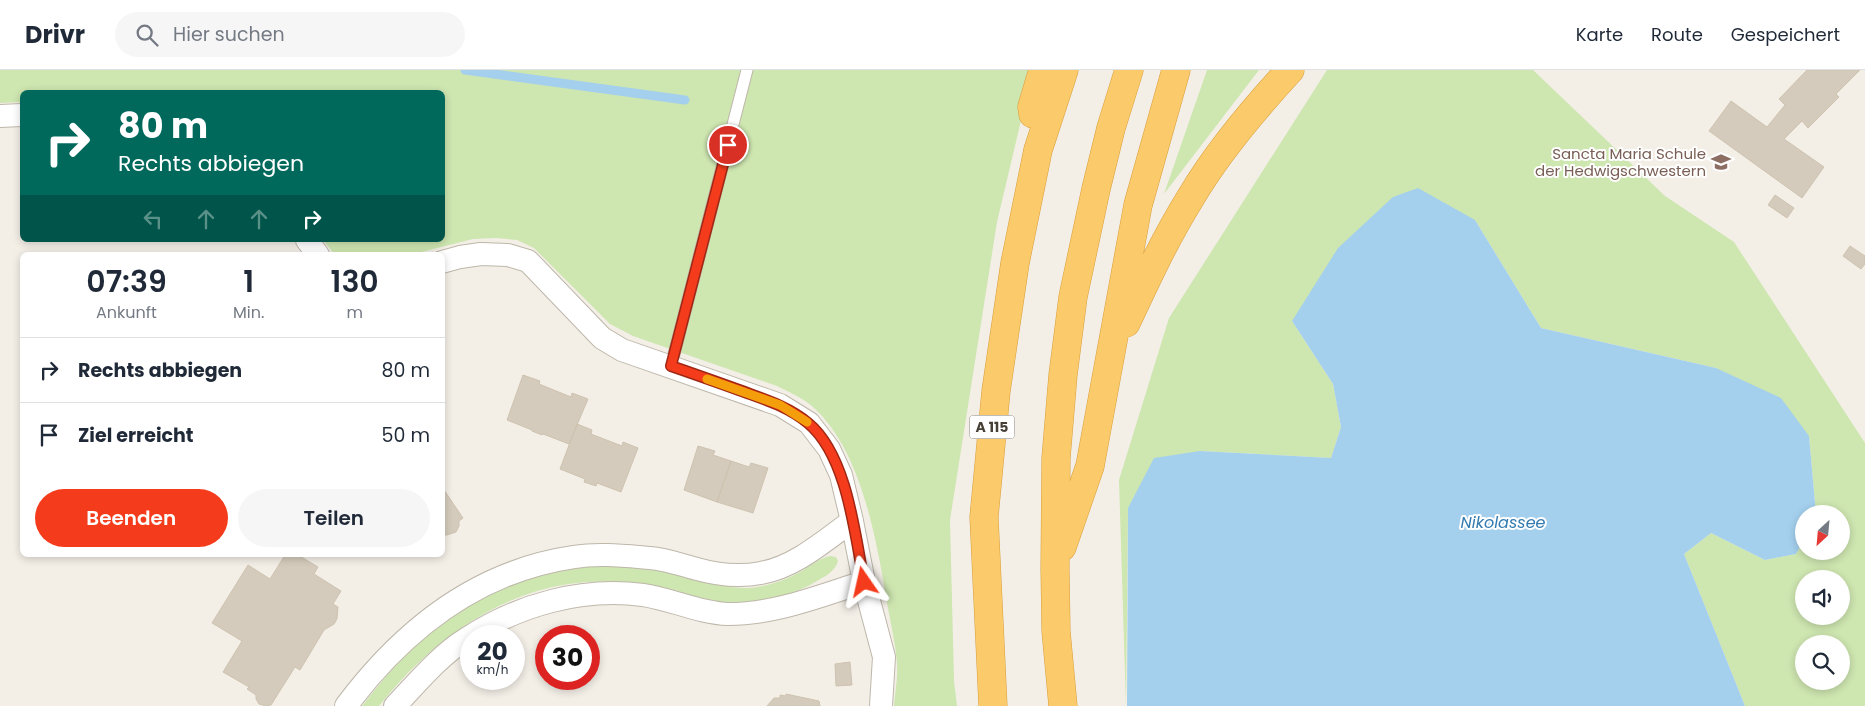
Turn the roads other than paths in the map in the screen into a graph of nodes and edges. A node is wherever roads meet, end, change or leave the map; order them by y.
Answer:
1 (747, 70) edge
2 (1043, 70) edge
3 (1064, 70) edge
4 (1129, 70) edge
5 (1176, 70) edge
6 (1290, 70) edge
7 (20, 115) edge
8 (0, 116) edge
9 (1038, 150) junction
10 (445, 261) edge
11 (1110, 355) junction
12 (671, 366) junction
13 (852, 521) junction
14 (1055, 568) junction
15 (864, 582) junction
16 (346, 706) edge
17 (394, 706) edge
18 (881, 706) edge
19 (993, 706) edge
20 (1063, 706) edge

1 - 12 lane
2 - 9 highway
3 - 9 highway, A 115
4 - 14 highway
5 - 11 highway
6 - 11 highway
7 - 8 street
9 - 19 highway, A 115
10 - 12 street
11 - 14 highway
12 - 13 street
13 - 15 street
13 - 16 street
14 - 20 highway
15 - 17 street
15 - 18 street

